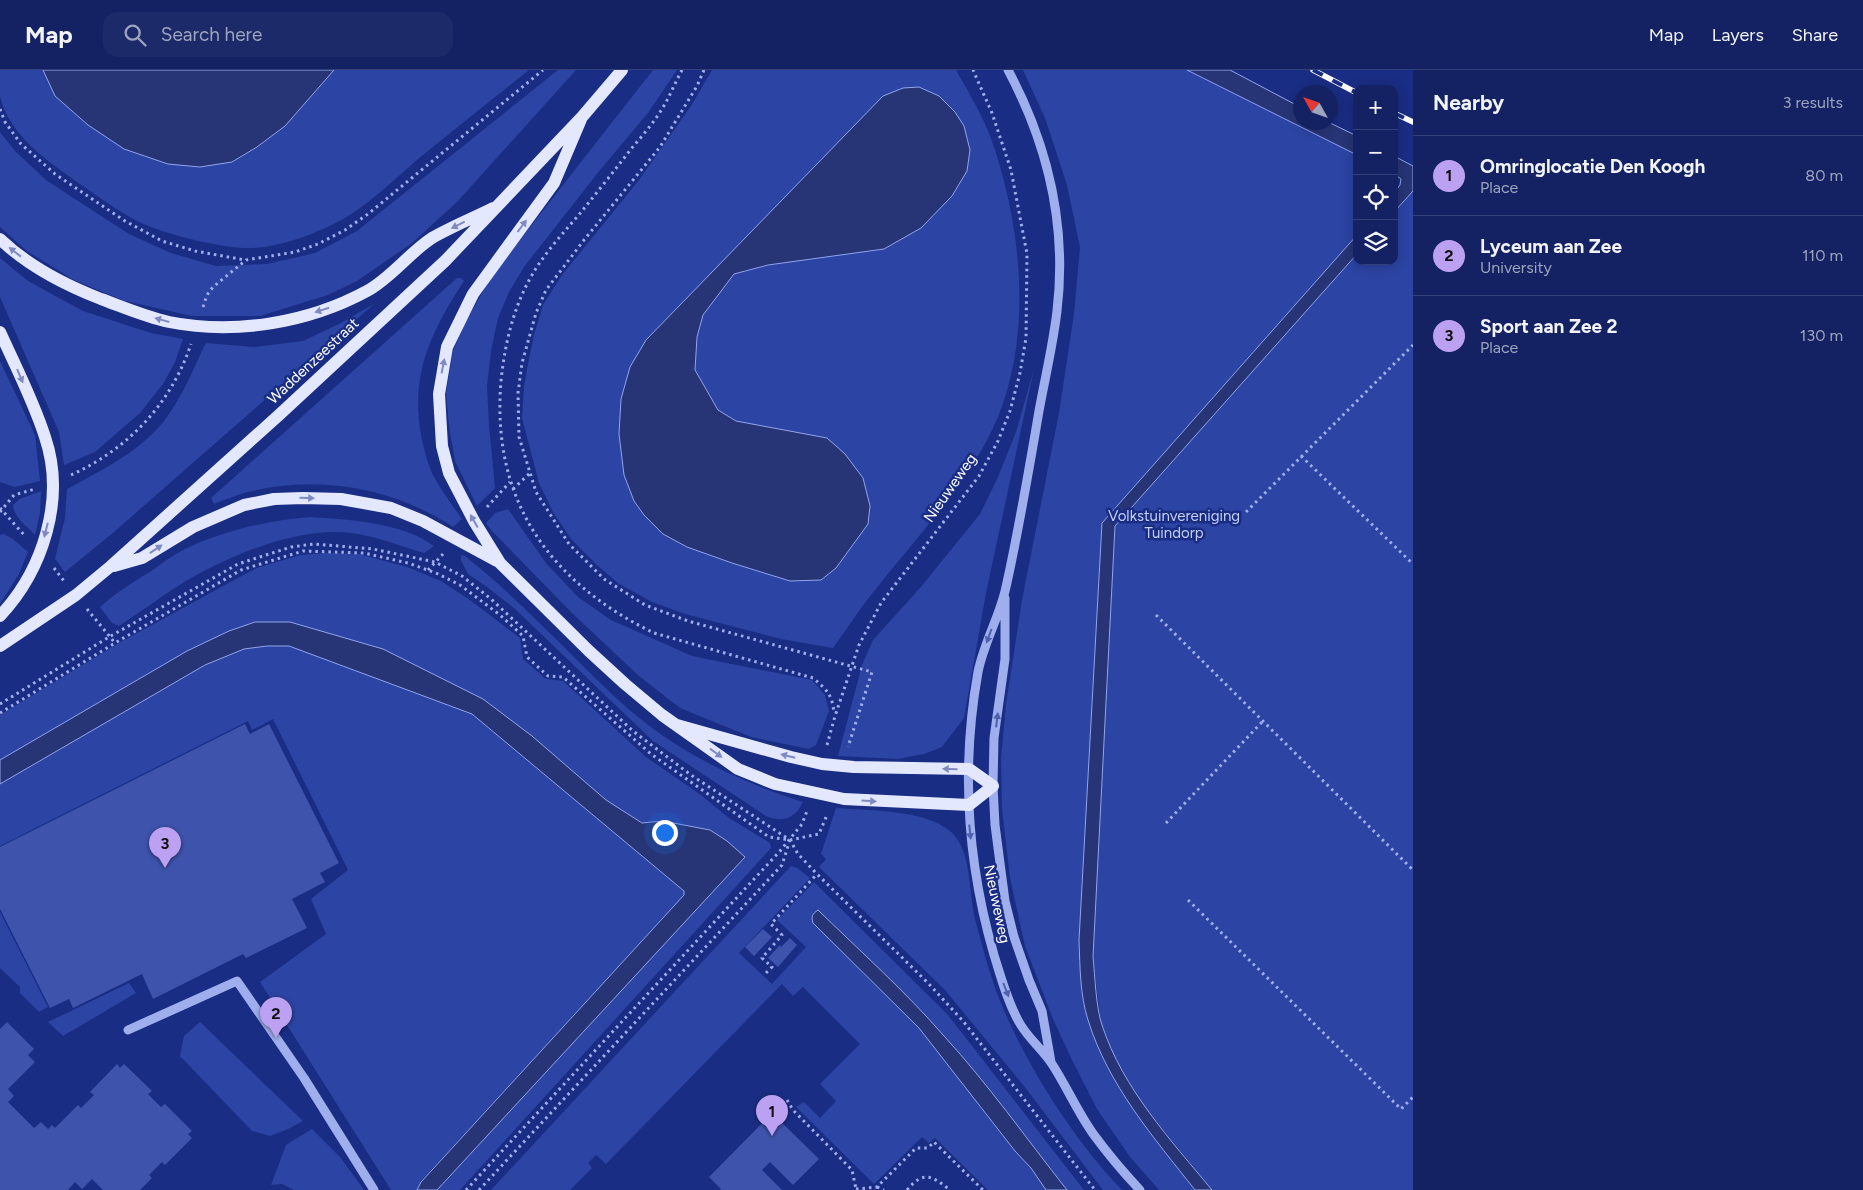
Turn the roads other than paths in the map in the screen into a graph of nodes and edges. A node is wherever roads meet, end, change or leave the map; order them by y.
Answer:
1 (622, 70) edge
2 (1008, 70) edge
3 (582, 117) junction
4 (502, 203) junction
5 (0, 239) edge
6 (0, 332) edge
7 (500, 563) junction
8 (111, 566) junction
9 (1005, 591) junction
10 (0, 616) edge
11 (0, 646) edge
12 (676, 725) junction
13 (969, 769) junction
14 (994, 786) junction
15 (969, 805) junction
16 (128, 1030) dead end
17 (1051, 1063) junction
18 (374, 1190) edge
19 (1140, 1190) edge

1 - 3 main road, Waddenzeestraat
2 - 9 street, Nieuweweg
3 - 4 main road, Waddenzeestraat
7 -> 3 main road
4 -> 5 main road
4 - 8 main road, Waddenzeestraat
6 -> 10 main road
8 -> 7 main road
7 - 12 main road
8 - 11 main road, Waddenzeestraat
9 -> 13 street, Nieuweweg
14 -> 9 street, Nieuweweg
13 -> 12 main road
12 -> 15 main road
13 - 14 main road
13 - 15 street, Nieuweweg
14 - 15 main road
14 - 17 street, Nieuweweg
15 -> 17 street, Nieuweweg
16 - 18 street
17 - 19 street, Nieuweweg

